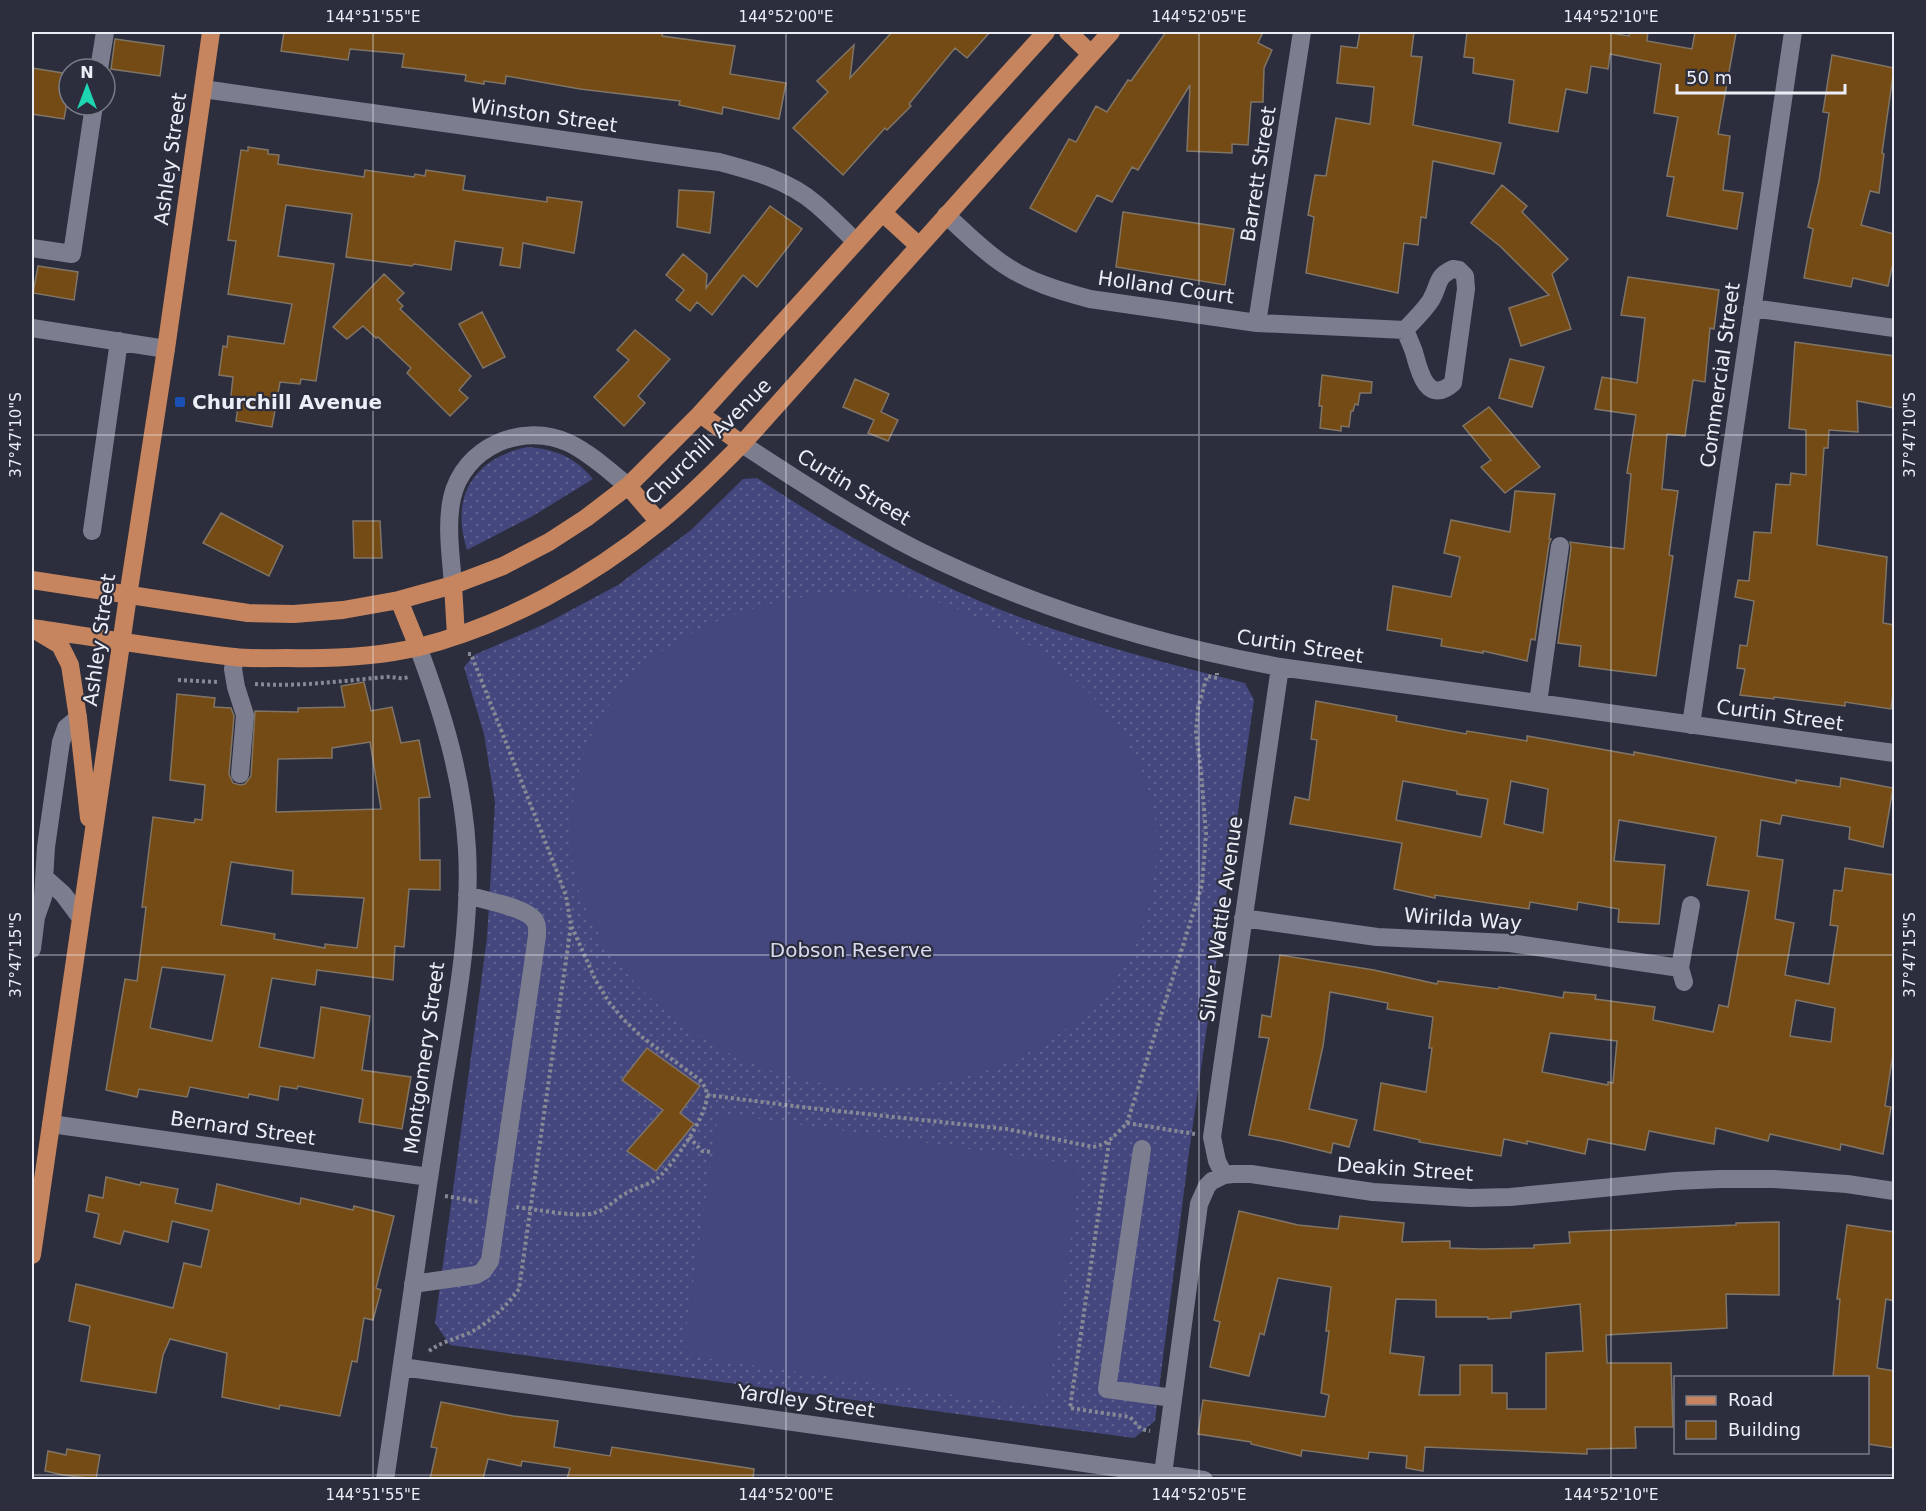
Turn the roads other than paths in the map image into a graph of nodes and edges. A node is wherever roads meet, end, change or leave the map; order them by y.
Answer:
1 (105, 32) edge
2 (211, 32) edge
3 (1047, 32) edge
4 (1068, 32) edge
5 (1111, 32) edge
6 (1302, 32) edge
7 (1793, 32) edge
8 (1091, 54) junction
9 (101, 57) edge
10 (203, 89) junction
11 (92, 117) edge
12 (883, 213) junction
13 (946, 215) junction
14 (856, 242) junction
15 (919, 246) junction
16 (32, 248) edge
17 (1752, 308) junction
18 (1257, 323) junction
19 (32, 328) edge
20 (1894, 328) edge
21 (1405, 330) junction
22 (119, 341) junction
23 (166, 349) junction
24 (700, 414) junction
25 (741, 444) junction
26 (628, 486) junction
27 (659, 522) junction
28 (92, 531) dead end
29 (1560, 546) dead end
30 (32, 580) edge
31 (453, 585) junction
32 (128, 596) junction
33 (399, 600) junction
34 (32, 628) edge
35 (456, 636) junction
36 (122, 641) junction
37 (418, 647) junction
38 (235, 657) junction
39 (1280, 667) junction
40 (1538, 703) junction
41 (78, 718) junction
42 (1692, 725) junction
43 (1894, 753) edge
44 (240, 774) dead end
45 (92, 844) junction
46 (45, 878) junction
47 (467, 895) junction
48 (1691, 905) dead end
49 (81, 918) junction
50 (1243, 918) junction
51 (32, 949) edge
52 (51, 1124) junction
53 (1142, 1149) dead end
54 (1224, 1175) junction
55 (429, 1177) junction
56 (1894, 1191) edge
57 (32, 1255) edge
58 (413, 1284) junction
59 (402, 1367) junction
60 (1173, 1398) junction
61 (1163, 1473) junction
62 (385, 1479) edge
63 (1204, 1479) edge

1 - 9 street
2 - 10 main road, Ashley Street
3 - 12 main road, Churchill Avenue
4 - 8 main road
5 - 8 main road, Churchill Avenue
6 - 18 street, Barrett Street
7 - 17 street, Commercial Street
8 - 13 main road, Churchill Avenue
10 - 14 street, Winston Street
10 - 23 main road, Ashley Street
11 - 16 street
12 - 14 main road, Churchill Avenue
12 - 15 main road
13 - 15 main road, Churchill Avenue
13 - 18 street, Holland Court
14 - 24 main road, Churchill Avenue
15 - 25 main road, Churchill Avenue
17 - 20 street
17 - 42 street, Commercial Street
18 - 21 street, Holland Court
19 - 22 street
21 - 21 street
22 - 23 street
22 - 28 street
23 - 32 main road, Ashley Street
24 - 25 main road
24 - 26 main road, Churchill Avenue
25 - 27 main road, Churchill Avenue
25 - 39 street, Curtin Street
26 - 27 main road
26 - 31 main road, Churchill Avenue
26 - 31 street
27 - 35 main road, Churchill Avenue
29 - 40 street
30 - 32 main road, Churchill Avenue
31 - 33 main road, Churchill Avenue
31 - 35 main road
32 - 33 main road, Churchill Avenue
32 - 36 main road, Ashley Street
33 - 37 main road
34 - 36 main road, Churchill Avenue
34 - 41 main road
35 - 37 main road, Churchill Avenue
36 - 38 main road, Churchill Avenue
36 - 45 main road, Ashley Street
37 - 38 main road, Churchill Avenue
37 - 47 street, Montgomery Street
38 - 44 street
39 - 40 street, Curtin Street
39 - 50 street, Silver Wattle Avenue
40 - 42 street, Curtin Street
41 - 45 main road
41 - 46 street
42 - 43 street, Curtin Street
45 - 49 main road, Ashley Street
46 - 49 street
46 - 51 street
47 - 55 street, Montgomery Street
47 - 58 street
48 - 50 street, Wirilda Way
49 - 52 main road, Ashley Street
50 - 54 street, Silver Wattle Avenue
52 - 55 street, Bernard Street
52 - 57 main road, Ashley Street
53 - 60 street
54 - 56 street, Deakin Street
54 - 60 street
55 - 58 street, Montgomery Street
58 - 59 street, Montgomery Street
59 - 61 street, Yardley Street
59 - 62 street, Montgomery Street
60 - 61 street
61 - 63 street, Yardley Street

